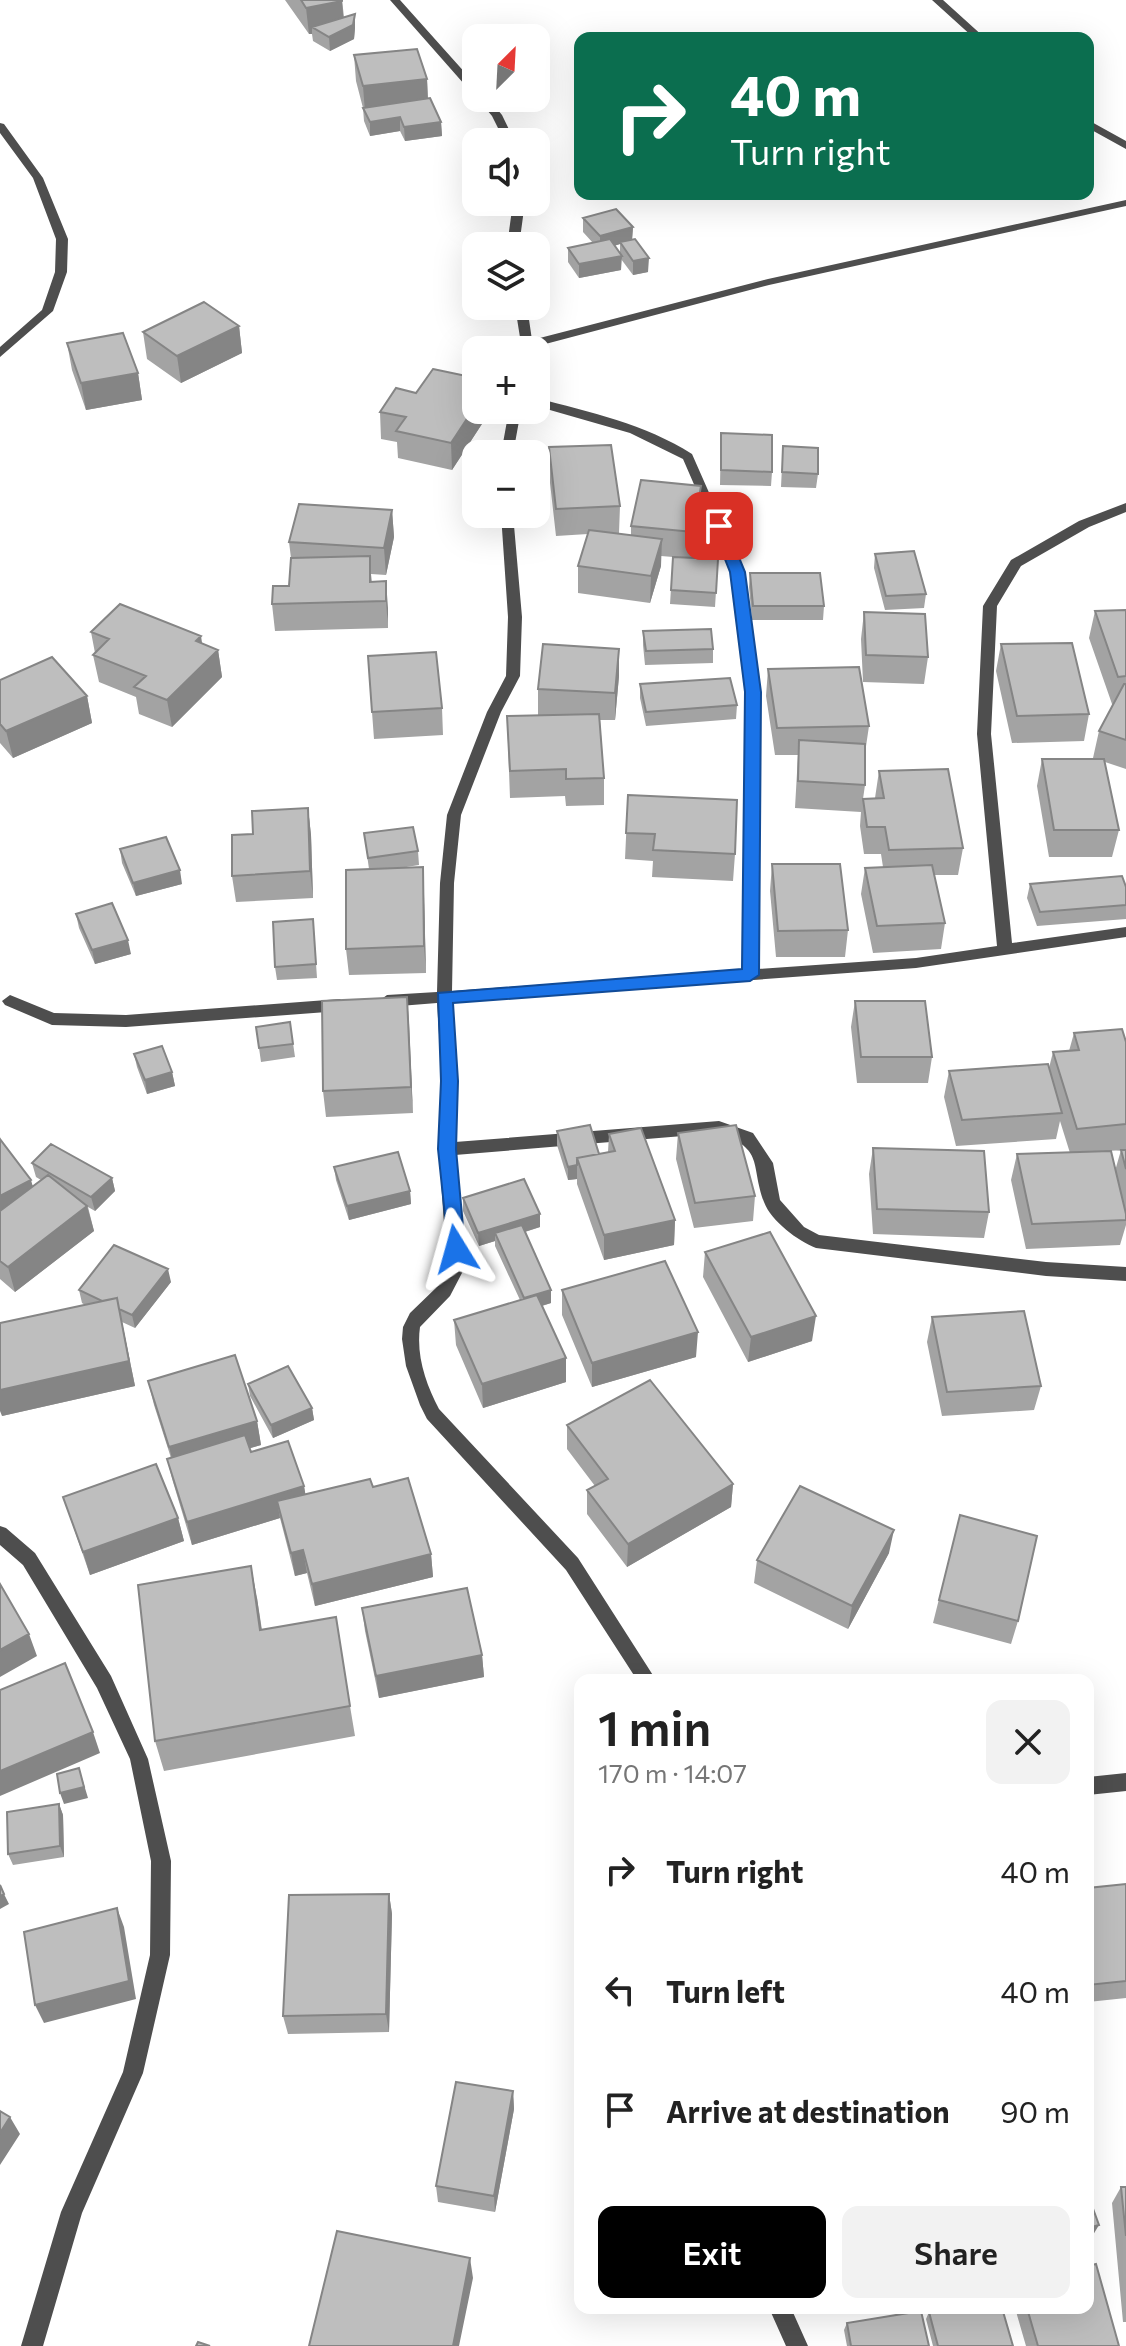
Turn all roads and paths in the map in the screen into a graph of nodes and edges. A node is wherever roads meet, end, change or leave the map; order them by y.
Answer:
1 (395, 0) edge
2 (937, 0) edge
3 (973, 32) edge
4 (462, 75) edge
5 (0, 126) edge
6 (1094, 127) edge
7 (1126, 146) edge
8 (1126, 203) edge
9 (550, 342) edge
10 (0, 353) edge
11 (550, 406) edge
12 (1126, 507) edge
13 (508, 528) edge
14 (1126, 932) edge
15 (1005, 951) junction
16 (750, 975) junction
17 (444, 997) junction
18 (10, 1001) dead end
19 (447, 1149) junction
20 (1126, 1274) edge
21 (0, 1534) edge
22 (643, 1674) edge
23 (1126, 1782) edge
24 (1094, 1785) edge
25 (783, 2314) edge
26 (32, 2346) edge
27 (797, 2346) edge

1 - 4 street
2 - 3 street
5 - 10 street
6 - 7 street
8 - 9 street
11 - 16 street
12 - 15 street
13 - 17 street
14 - 15 street
15 - 16 street
16 - 17 street
17 - 18 street
17 - 19 street
19 - 20 street
19 - 22 street
21 - 26 street
23 - 24 street
25 - 27 street

